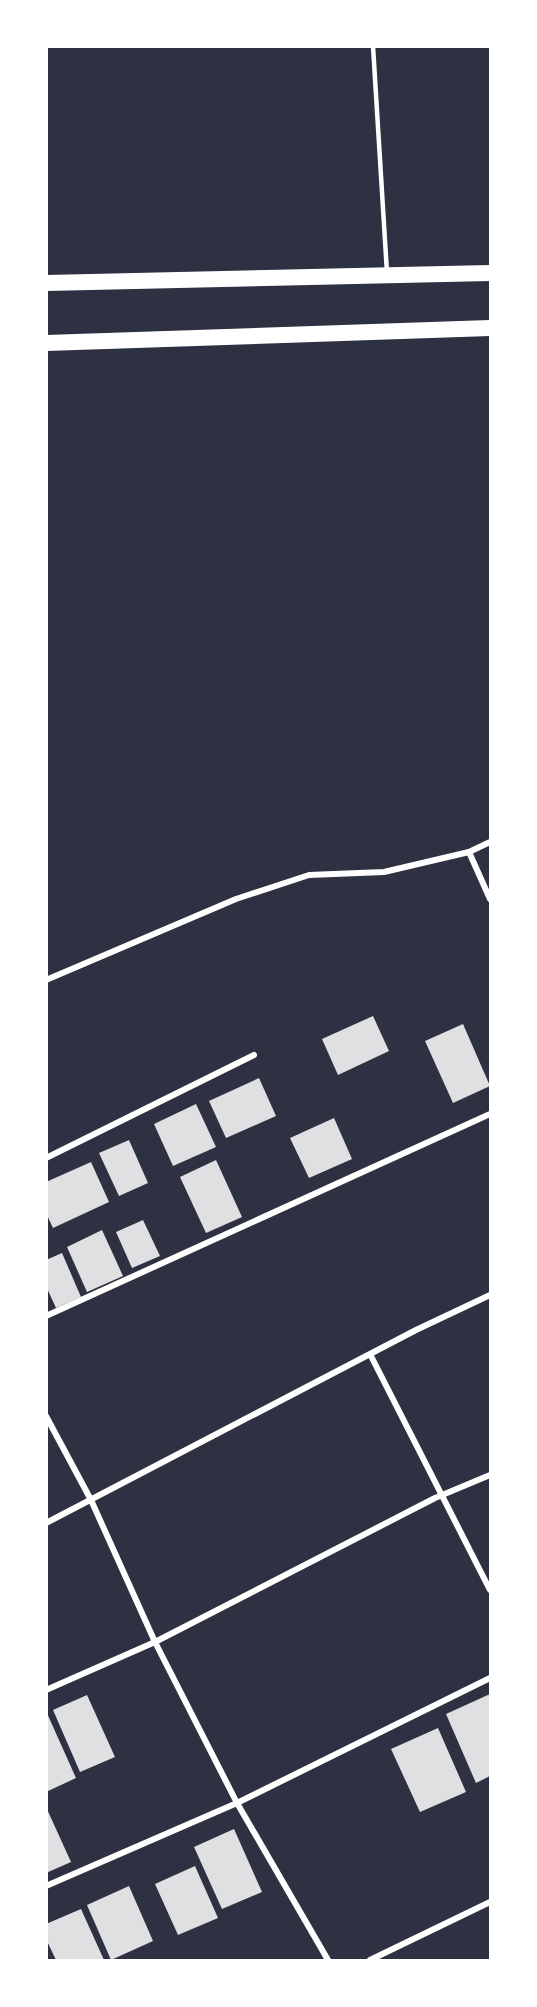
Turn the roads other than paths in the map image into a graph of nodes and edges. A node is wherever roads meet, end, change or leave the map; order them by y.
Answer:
1 (373, 46) edge
2 (490, 273) edge
3 (387, 275) junction
4 (46, 283) edge
5 (490, 328) edge
6 (46, 343) edge
7 (490, 842) edge
8 (469, 852) junction
9 (490, 899) edge
10 (46, 980) edge
11 (254, 1055) dead end
12 (490, 1114) edge
13 (46, 1158) edge
14 (490, 1295) edge
15 (46, 1316) edge
16 (370, 1354) junction
17 (46, 1416) edge
18 (490, 1474) edge
19 (442, 1495) junction
20 (91, 1500) junction
21 (46, 1524) edge
22 (490, 1590) edge
23 (155, 1642) junction
24 (490, 1678) edge
25 (46, 1690) edge
26 (237, 1803) junction
27 (46, 1886) edge
28 (490, 1902) edge
29 (328, 1960) edge
30 (370, 1960) edge

1 - 3 lane
2 - 3 highway
3 - 4 highway
5 - 6 highway
7 - 8 street
8 - 9 street
8 - 10 street
11 - 13 street
12 - 15 street
14 - 16 street
16 - 19 street
16 - 20 street
17 - 20 street
18 - 19 street
19 - 22 street
19 - 23 street
20 - 21 street
20 - 23 street
23 - 25 street
23 - 26 street
24 - 26 street
26 - 27 street
26 - 29 street
28 - 30 street

